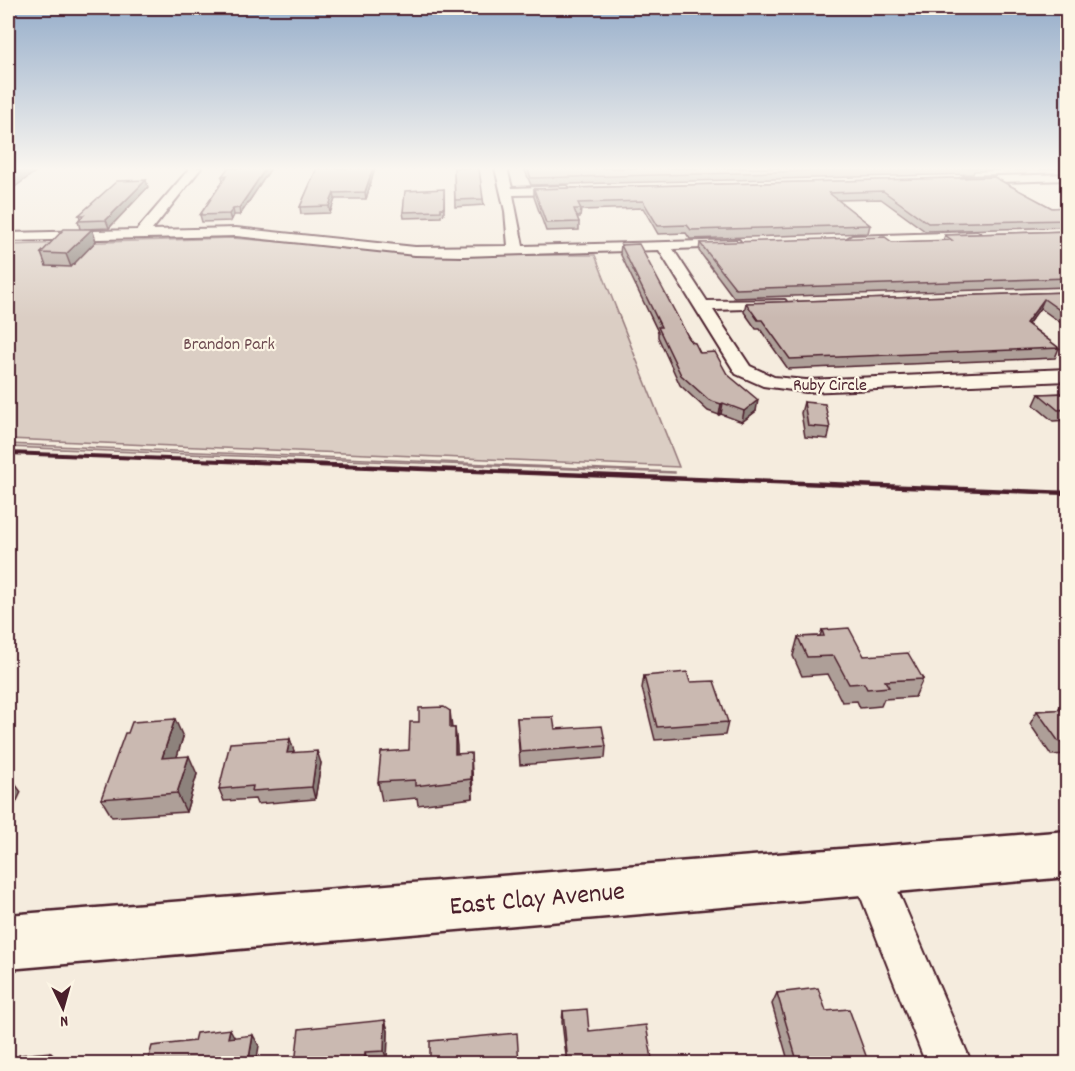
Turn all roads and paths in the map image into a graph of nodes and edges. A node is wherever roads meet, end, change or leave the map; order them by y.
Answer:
1 (154, 218) edge
2 (510, 218) edge
3 (142, 233) junction
4 (996, 236) edge
5 (8, 237) edge
6 (841, 240) edge
7 (746, 243) edge
8 (663, 246) junction
9 (516, 250) junction
10 (795, 303) edge
11 (701, 306) junction
12 (1068, 375) edge
13 (1068, 854) edge
14 (869, 869) junction
15 (8, 942) edge
16 (950, 1064) edge

1 - 3 street
2 - 9 street
3 - 5 street
3 - 9 street
4 - 6 street
7 - 8 street
8 - 9 street
8 - 11 street, Ruby Circle
10 - 11 street
11 - 12 street, Ruby Circle
13 - 14 street, East Clay Avenue
14 - 15 street, East Clay Avenue
14 - 16 street

